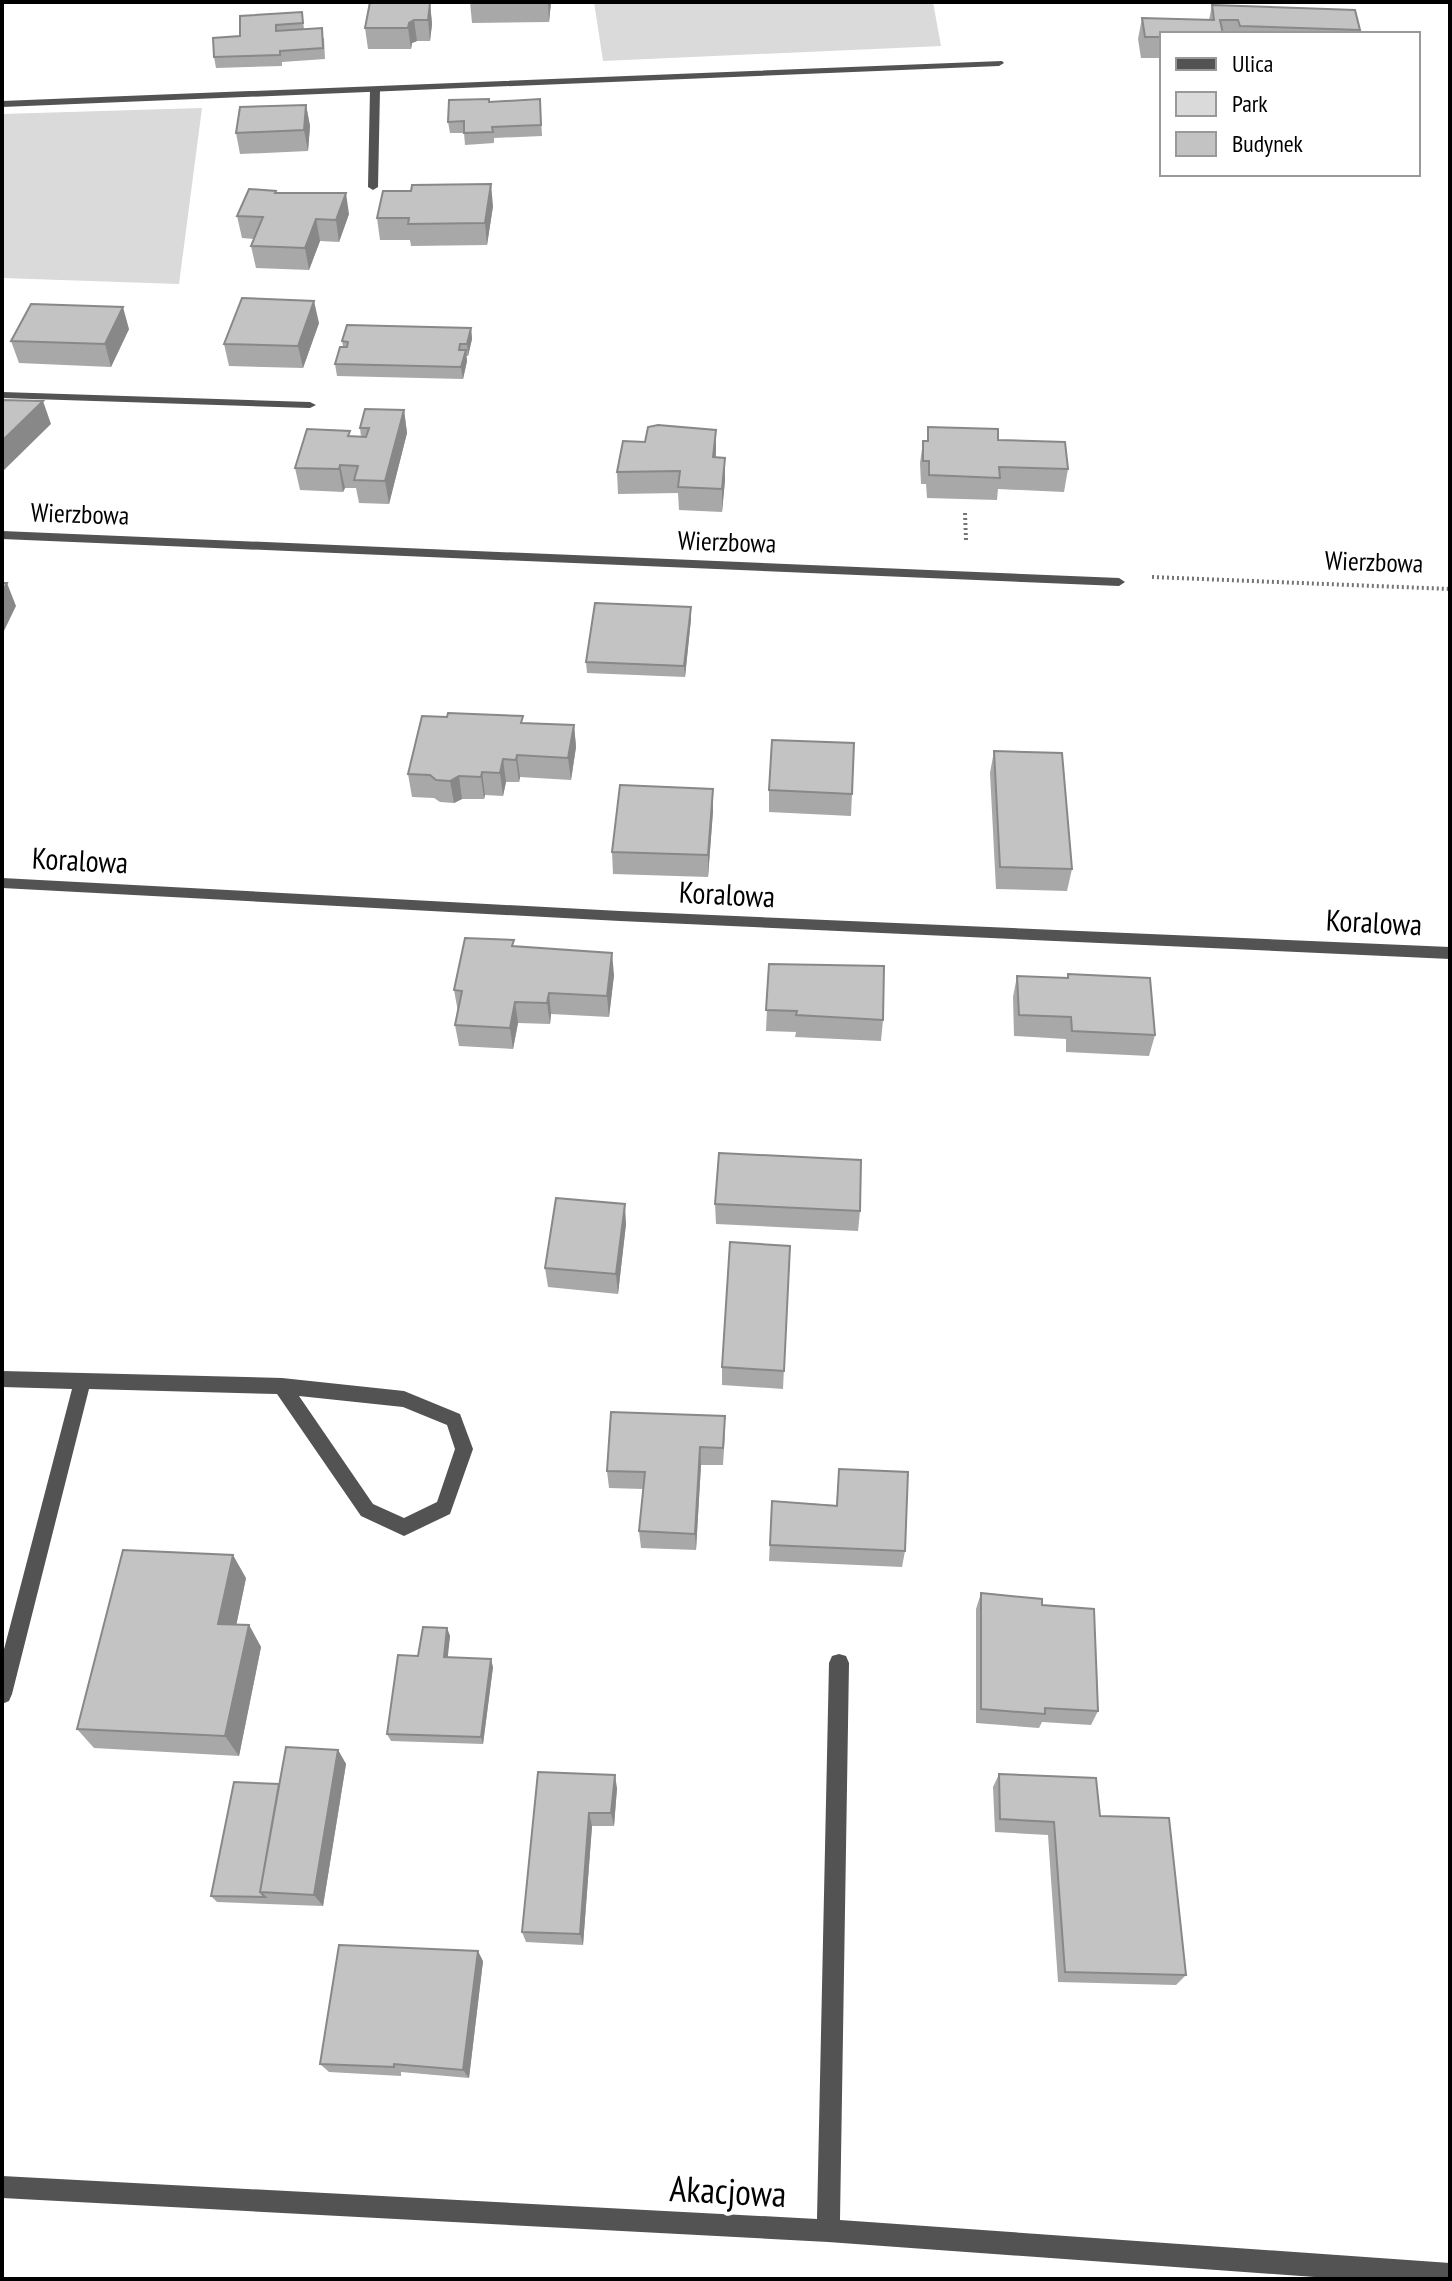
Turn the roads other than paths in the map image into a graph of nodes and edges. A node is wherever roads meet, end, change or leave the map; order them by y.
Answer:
1 (999, 63) dead end
2 (375, 90) junction
3 (2, 104) edge
4 (373, 187) dead end
5 (2, 395) edge
6 (310, 405) dead end
7 (2, 535) edge
8 (1119, 582) road end
9 (2, 883) edge
10 (1450, 953) edge
11 (2, 1379) edge
12 (83, 1380) junction
13 (282, 1386) junction
14 (839, 1663) dead end
15 (2, 1694) edge
16 (2, 2187) edge
17 (828, 2231) junction
18 (1450, 2275) edge

1 - 2 street
2 - 3 street
2 - 4 street
5 - 6 street
7 - 8 street, Wierzbowa
9 - 10 street, Koralowa
11 - 12 street
12 - 13 street
12 - 15 street
13 - 13 street
14 - 17 street
16 - 17 street, Akacjowa
17 - 18 street, Akacjowa

